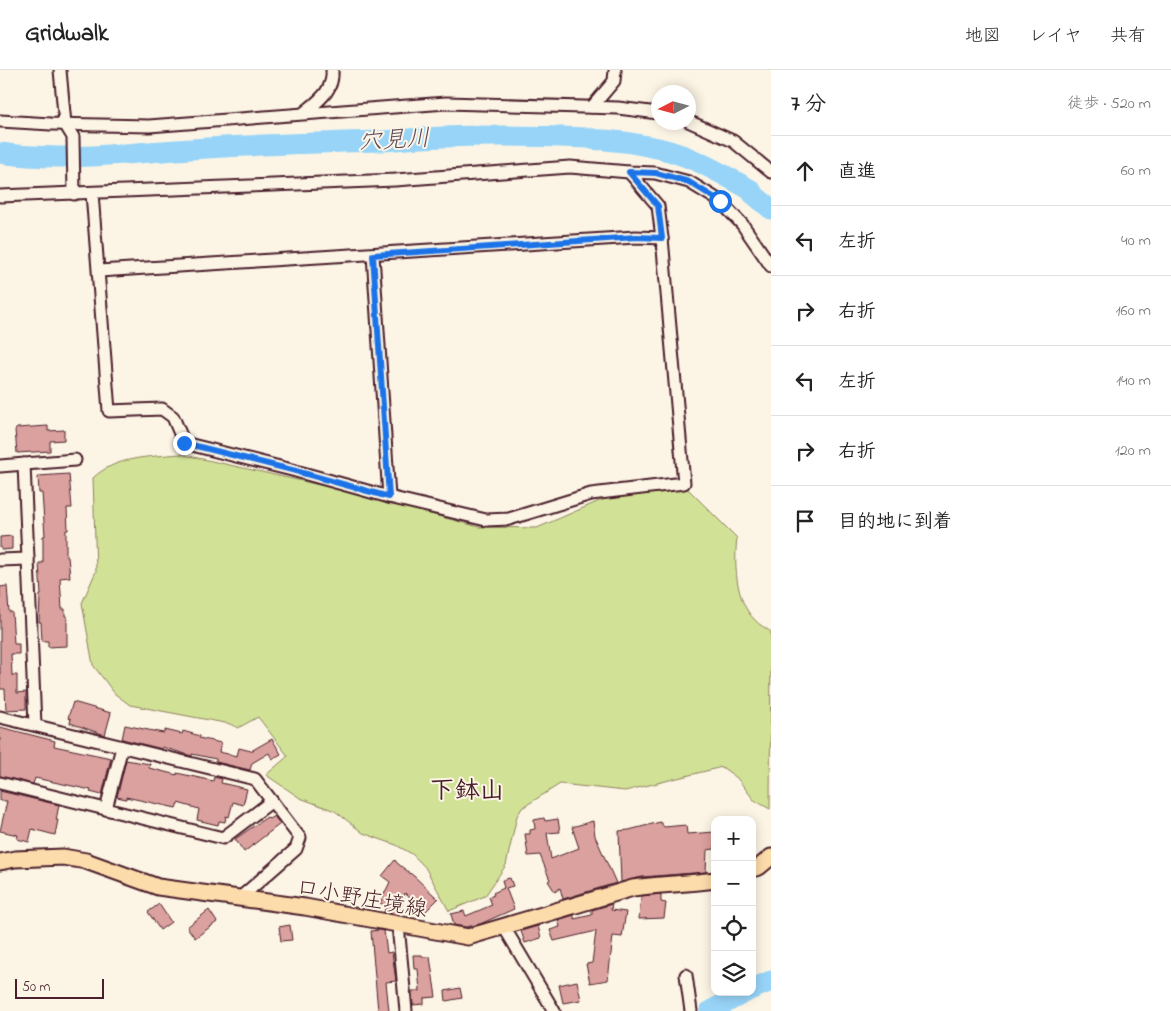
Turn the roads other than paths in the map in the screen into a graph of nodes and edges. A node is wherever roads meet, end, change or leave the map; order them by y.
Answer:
1 (60, 70) edge
2 (332, 70) edge
3 (616, 70) edge
4 (592, 107) junction
5 (651, 112) edge
6 (304, 113) junction
7 (0, 121) edge
8 (64, 124) junction
9 (696, 125) edge
10 (629, 172) junction
11 (771, 172) edge
12 (92, 193) junction
13 (74, 194) junction
14 (0, 196) edge
15 (662, 238) junction
16 (373, 255) junction
17 (771, 266) edge
18 (99, 271) junction
19 (75, 460) dead end
20 (24, 464) junction
21 (0, 466) edge
22 (389, 497) junction
23 (28, 559) junction
24 (0, 560) edge
25 (0, 717) edge
26 (35, 725) junction
27 (122, 747) junction
28 (0, 783) edge
29 (272, 801) junction
30 (106, 809) junction
31 (771, 857) edge
32 (0, 862) edge
33 (756, 868) edge
34 (711, 880) edge
35 (240, 898) junction
36 (398, 925) junction
37 (504, 926) junction
38 (686, 975) dead end
39 (406, 1011) edge
40 (554, 1011) edge
41 (690, 1011) edge

1 - 8 street
2 - 6 street
3 - 4 street
4 - 5 street
4 - 6 street
6 - 8 street
7 - 8 street
8 - 13 street
9 - 11 street
10 - 12 street
10 - 15 street
10 - 17 street
12 - 13 street
12 - 18 street
13 - 14 street
15 - 16 street
15 - 22 street
16 - 18 street
16 - 22 street
18 - 22 street
19 - 20 street
20 - 21 street
20 - 23 street
23 - 24 street
23 - 26 street
25 - 26 street
26 - 27 street
27 - 29 street
27 - 30 street
28 - 30 street
29 - 30 street
29 - 35 street
31 - 33 main road
32 - 35 main road, 口小野庄境線
34 - 37 main road, 口小野庄境線
35 - 36 main road, 口小野庄境線
36 - 37 main road, 口小野庄境線
36 - 39 street
37 - 40 street
38 - 41 street

